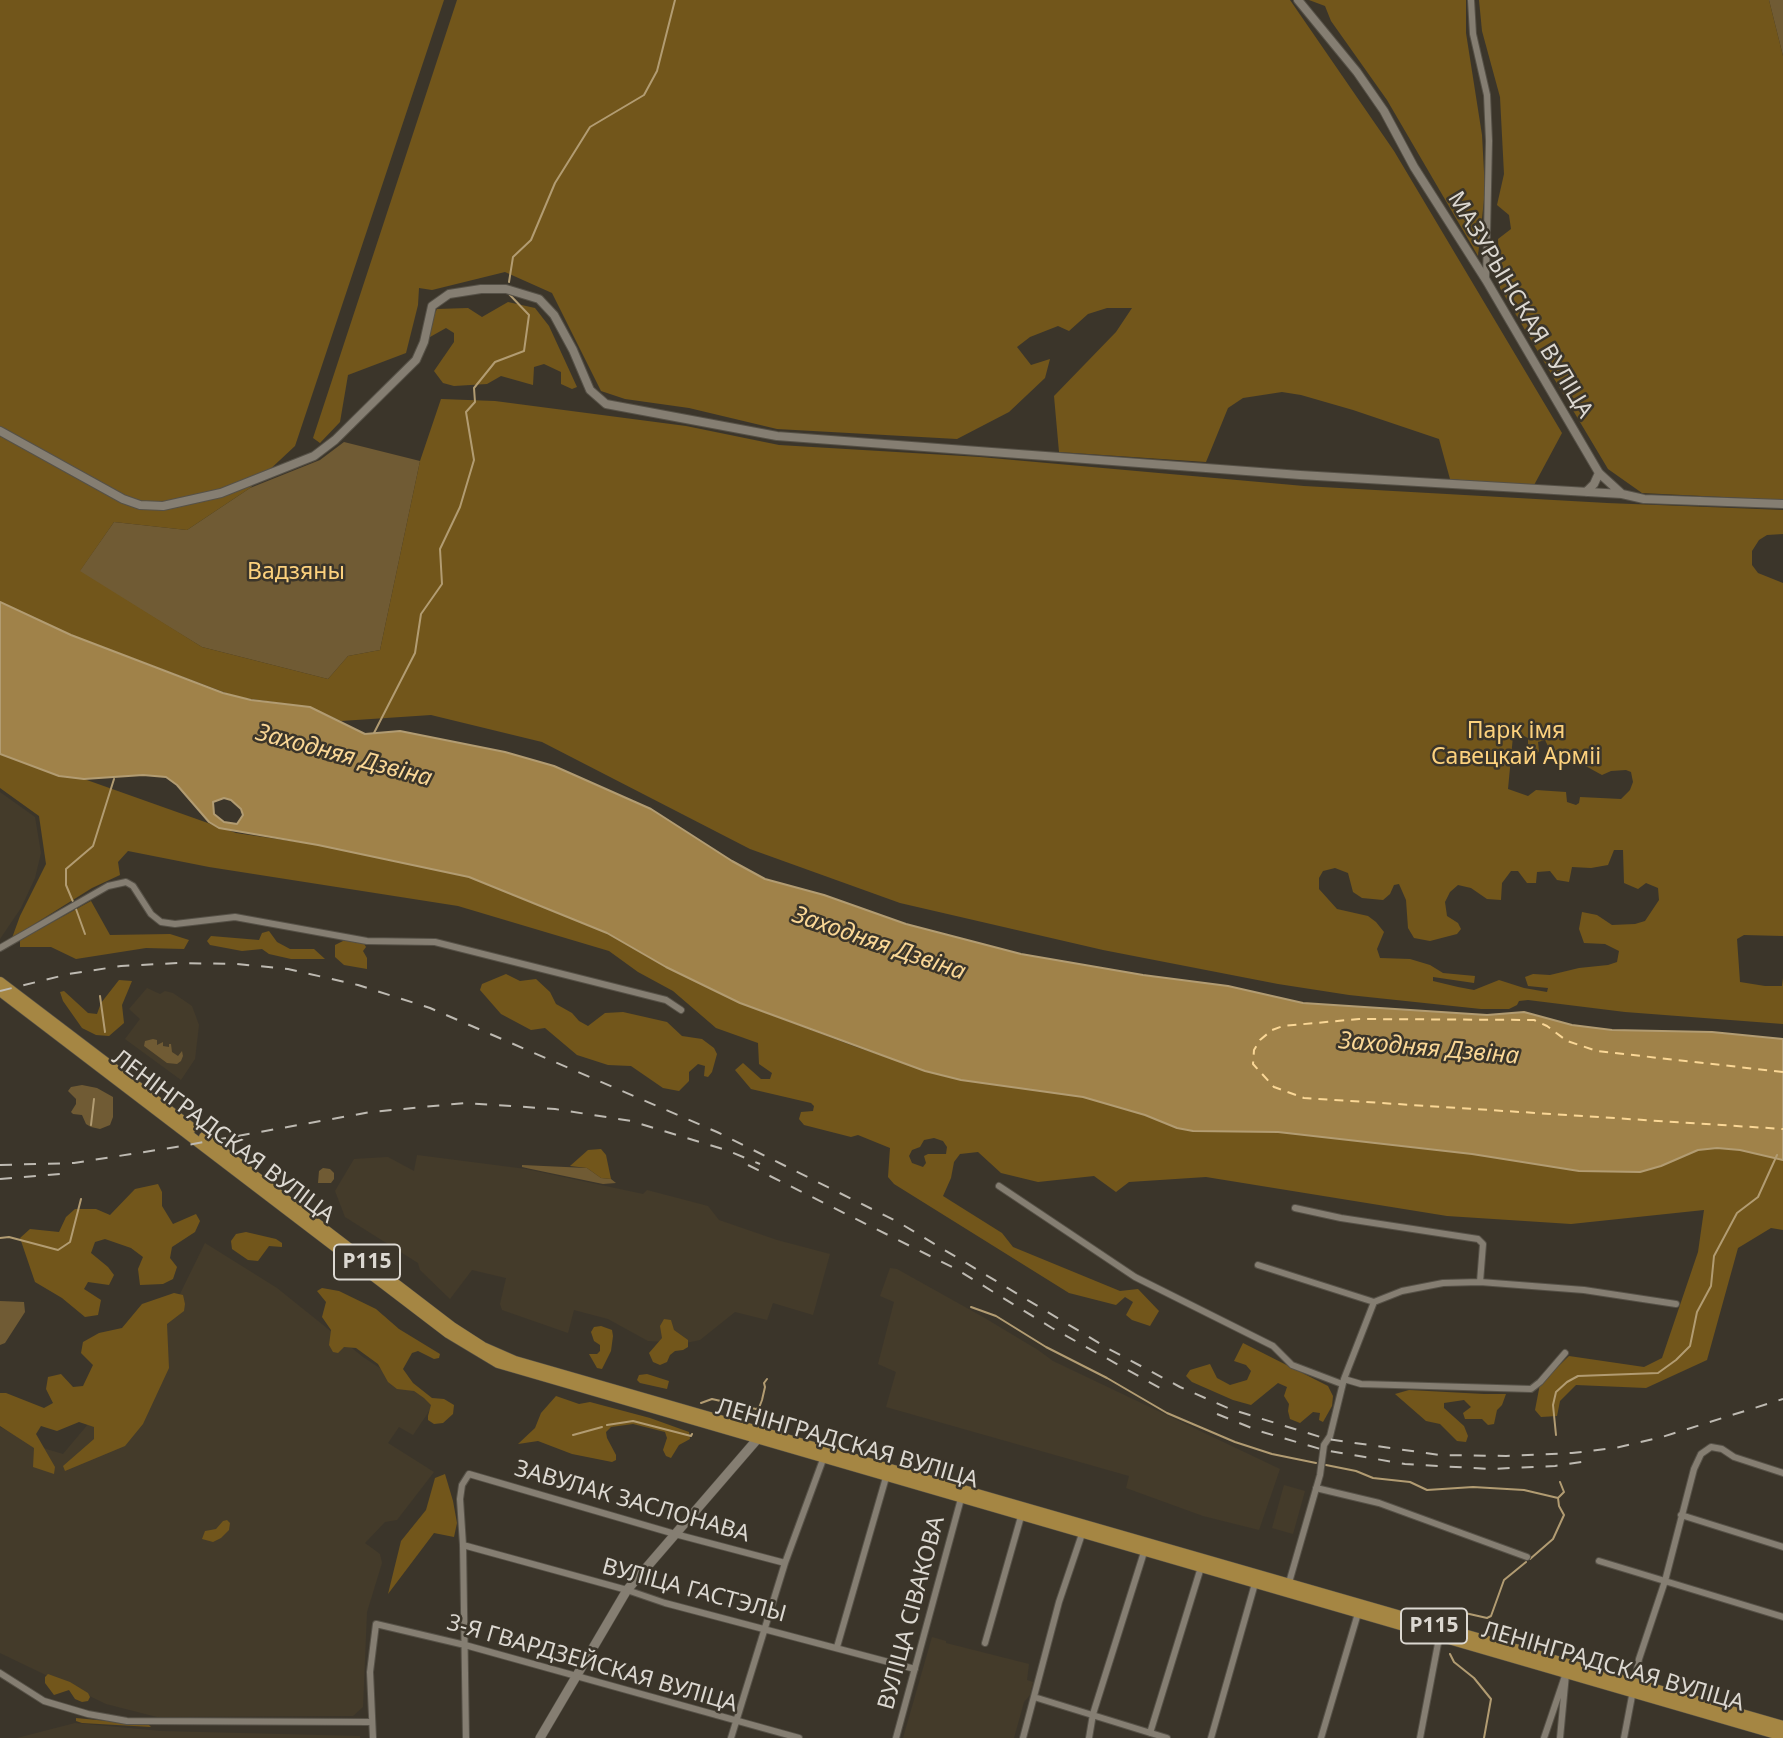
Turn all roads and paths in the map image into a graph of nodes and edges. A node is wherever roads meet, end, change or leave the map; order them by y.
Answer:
1 (1298, 0) edge
2 (1471, 0) edge
3 (1486, 280) junction
4 (0, 431) edge
5 (1600, 473) junction
6 (1586, 492) junction
7 (1622, 494) junction
8 (1783, 504) edge
9 (0, 948) edge
10 (0, 982) edge
11 (0, 991) edge
12 (681, 1010) dead end
13 (77, 1046) junction
14 (999, 1186) dead end
15 (1295, 1208) dead end
16 (1258, 1265) dead end
17 (1480, 1282) junction
18 (1374, 1302) junction
19 (1676, 1304) dead end
20 (1565, 1353) dead end
21 (1343, 1381) junction
22 (760, 1435) junction
23 (825, 1454) junction
24 (888, 1472) junction
25 (1783, 1473) edge
26 (1316, 1488) junction
27 (963, 1493) junction
28 (1022, 1511) junction
29 (1681, 1515) junction
30 (1084, 1529) junction
31 (675, 1534) junction
32 (463, 1545) junction
33 (1146, 1547) junction
34 (1783, 1547) edge
35 (1527, 1557) dead end
36 (1599, 1561) dead end
37 (785, 1563) junction
38 (1203, 1564) junction
39 (1256, 1579) junction
40 (1665, 1581) junction
41 (1288, 1588) junction
42 (627, 1590) junction
43 (1359, 1609) junction
44 (1783, 1617) edge
45 (766, 1629) junction
46 (1440, 1632) junction
47 (985, 1643) dead end
48 (466, 1645) junction
49 (837, 1647) junction
50 (1567, 1668) junction
51 (915, 1669) junction
52 (0, 1673) edge
53 (576, 1677) junction
54 (1633, 1687) junction
55 (1034, 1698) junction
56 (1093, 1714) junction
57 (736, 1722) junction
58 (371, 1723) junction
59 (1782, 1732) edge
60 (1150, 1733) junction
61 (373, 1738) edge
62 (466, 1738) edge
63 (540, 1738) edge
64 (731, 1738) edge
65 (799, 1738) edge
66 (896, 1738) edge
67 (1023, 1738) edge
68 (1089, 1738) edge
69 (1167, 1738) edge
70 (1211, 1738) edge
71 (1321, 1738) edge
72 (1420, 1738) edge
73 (1544, 1738) edge
74 (1560, 1738) edge
75 (1624, 1738) edge

1 - 3 street, МАЗУРЫНСКАЯ ВУЛІЦА
2 - 3 street
3 - 5 street, МАЗУРЫНСКАЯ ВУЛІЦА
4 - 6 street
5 - 6 street
5 - 7 street, МАЗУРЫНСКАЯ ВУЛІЦА
6 - 7 street
7 - 8 street
9 - 12 street
10 - 13 main road, ЛЕНІНГРАДСКАЯ ВУЛІЦА / Р115
11 - 13 main road, ЛЕНІНГРАДСКАЯ ВУЛІЦА / Р115
13 - 22 main road, ЛЕНІНГРАДСКАЯ ВУЛІЦА / Р115
14 - 21 street
15 - 17 street
16 - 18 street
17 - 18 street
17 - 19 street
18 - 21 street
20 - 21 street
21 - 26 street
22 - 23 main road, ЛЕНІНГРАДСКАЯ ВУЛІЦА / Р115
22 - 31 main road
23 - 24 main road, ЛЕНІНГРАДСКАЯ ВУЛІЦА / Р115
23 - 37 street
24 - 27 main road, ЛЕНІНГРАДСКАЯ ВУЛІЦА / Р115
24 - 49 street
25 - 29 street
26 - 35 street
26 - 41 street
27 - 28 main road, ЛЕНІНГРАДСКАЯ ВУЛІЦА / Р115
27 - 51 street, ВУЛІЦА СІВАКОВА
28 - 30 main road, ЛЕНІНГРАДСКАЯ ВУЛІЦА / Р115
28 - 47 street
29 - 34 street
29 - 40 street
30 - 33 main road, ЛЕНІНГРАДСКАЯ ВУЛІЦА / Р115
30 - 55 street
31 - 32 street, ЗАВУЛАК ЗАСЛОНАВА
31 - 37 street, ЗАВУЛАК ЗАСЛОНАВА
31 - 42 main road
32 - 42 street, ВУЛІЦА ГАСТЭЛЫ
32 - 48 street
33 - 38 main road, ЛЕНІНГРАДСКАЯ ВУЛІЦА / Р115
33 - 56 street
36 - 40 street
37 - 45 street
38 - 39 main road, ЛЕНІНГРАДСКАЯ ВУЛІЦА / Р115
38 - 60 street
39 - 41 main road, ЛЕНІНГРАДСКАЯ ВУЛІЦА / Р115
39 - 70 street
40 - 44 street
40 - 54 street
41 - 43 main road, ЛЕНІНГРАДСКАЯ ВУЛІЦА / Р115
42 - 45 street, ВУЛІЦА ГАСТЭЛЫ
42 - 53 main road
43 - 46 main road, ЛЕНІНГРАДСКАЯ ВУЛІЦА / Р115
43 - 71 street
45 - 49 street, ВУЛІЦА ГАСТЭЛЫ
45 - 57 street
46 - 50 main road, ЛЕНІНГРАДСКАЯ ВУЛІЦА / Р115
46 - 72 street
48 - 53 street, 3-Я ГВАРДЗЕЙСКАЯ ВУЛІЦА
48 - 58 street, 3-Я ГВАРДЗЕЙСКАЯ ВУЛІЦА
48 - 62 street
49 - 51 street, ВУЛІЦА ГАСТЭЛЫ
50 - 54 main road, ЛЕНІНГРАДСКАЯ ВУЛІЦА / Р115
50 - 73 street
50 - 74 street
51 - 66 street, ВУЛІЦА СІВАКОВА
52 - 58 street
53 - 57 street, 3-Я ГВАРДЗЕЙСКАЯ ВУЛІЦА
53 - 63 main road
54 - 59 main road, ЛЕНІНГРАДСКАЯ ВУЛІЦА / Р115
54 - 75 street
55 - 56 street
55 - 67 street
56 - 60 street
56 - 68 street
57 - 64 street
57 - 65 street, 3-Я ГВАРДЗЕЙСКАЯ ВУЛІЦА
58 - 61 street
60 - 69 street

